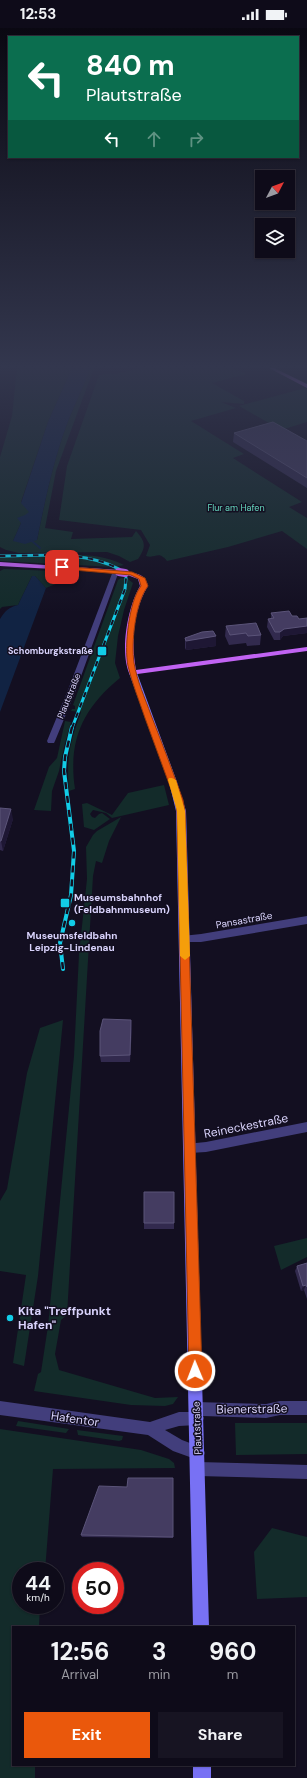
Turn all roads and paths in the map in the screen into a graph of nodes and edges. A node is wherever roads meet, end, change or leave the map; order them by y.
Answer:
1 (0, 564) edge
2 (122, 572) junction
3 (307, 650) edge
4 (133, 673) junction
5 (51, 741) dead end
6 (307, 920) edge
7 (185, 939) junction
8 (307, 1127) edge
9 (190, 1148) junction
10 (0, 1408) edge
11 (307, 1408) edge
12 (196, 1414) junction
13 (150, 1429) junction
14 (198, 1461) junction
15 (307, 1472) edge
16 (201, 1626) edge
17 (202, 1766) edge
18 (202, 1778) edge

1 - 2 main road
2 - 4 main road, Plautstraße
2 - 5 street, Plautstraße
3 - 4 main road
4 - 7 main road, Plautstraße
6 - 7 street, Pansastraße
7 - 9 main road, Plautstraße
8 - 9 street, Reineckestraße
9 - 12 main road, Plautstraße
10 - 13 street, Hafentor
11 - 12 street, Bienerstraße
12 - 13 street, Hafentor
12 - 14 main road, Plautstraße
13 - 14 street, Hafentor
14 - 15 street, Hafentor
14 - 16 main road, Plautstraße
17 - 18 main road

